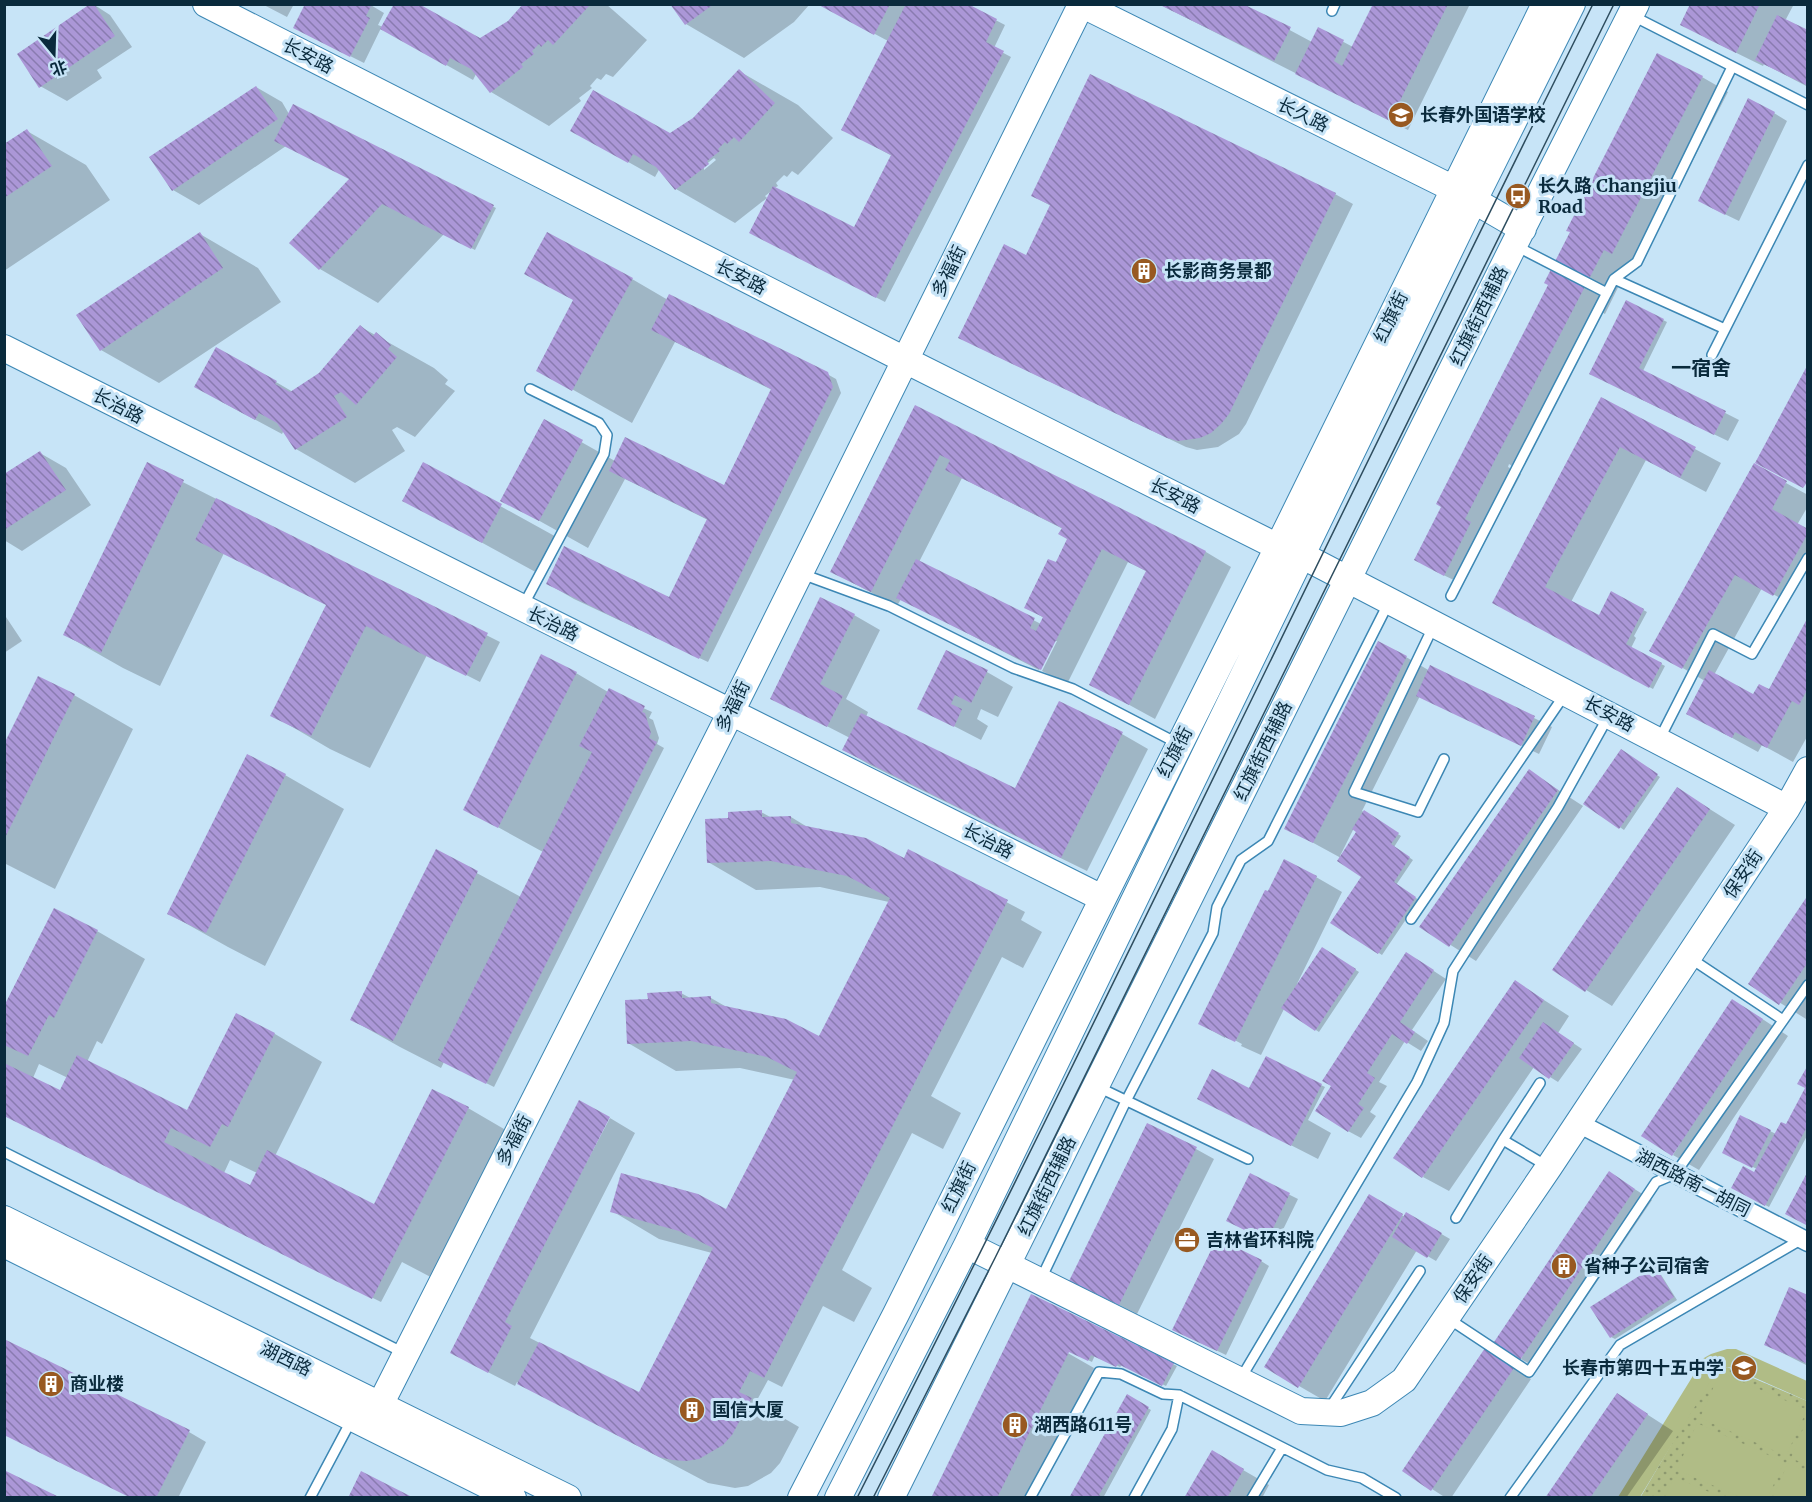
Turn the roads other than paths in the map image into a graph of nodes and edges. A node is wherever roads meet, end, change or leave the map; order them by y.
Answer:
1 (206, 4) edge
2 (1545, 4) edge
3 (1572, 4) edge
4 (1081, 5) edge
5 (1634, 10) edge
6 (1732, 67) junction
7 (1808, 105) edge
8 (1808, 165) edge
9 (1464, 195) junction
10 (1518, 237) junction
11 (1614, 279) junction
12 (1607, 293) junction
13 (1725, 329) junction
14 (4, 348) edge
15 (1712, 355) dead end
16 (905, 360) junction
17 (530, 389) dead end
18 (1278, 547) junction
19 (1303, 555) junction
20 (1808, 558) edge
21 (799, 573) junction
22 (1349, 578) junction
23 (1451, 596) dead end
24 (1390, 600) junction
25 (522, 608) junction
26 (1435, 623) junction
27 (1567, 692) junction
28 (731, 712) junction
29 (1609, 714) junction
30 (1659, 740) junction
31 (1179, 744) junction
32 (1444, 759) dead end
33 (1808, 770) edge
34 (1787, 808) junction
35 (1102, 898) junction
36 (1411, 919) dead end
37 (1688, 957) junction
38 (1808, 985) edge
39 (1783, 1020) junction
40 (1540, 1083) dead end
41 (1096, 1086) junction
42 (1126, 1101) junction
43 (1578, 1123) junction
44 (1503, 1140) junction
45 (4, 1152) edge
46 (1248, 1159) dead end
47 (1549, 1167) junction
48 (1675, 1174) junction
49 (1456, 1218) dead end
50 (4, 1219) edge
51 (1804, 1241) edge
52 (4, 1244) edge
53 (967, 1245) junction
54 (1007, 1265) junction
55 (1420, 1271) dead end
56 (1040, 1281) junction
57 (1447, 1317) junction
58 (406, 1354) junction
59 (1239, 1380) junction
60 (1179, 1395) junction
61 (380, 1405) junction
62 (1328, 1412) junction
63 (353, 1417) junction
64 (1282, 1448) junction
65 (310, 1497) edge
66 (513, 1497) edge
67 (568, 1497) edge
68 (801, 1497) edge
69 (838, 1497) edge
70 (891, 1497) edge
71 (1030, 1497) edge
72 (1134, 1497) edge
73 (1252, 1497) edge
74 (1395, 1497) edge
75 (1510, 1497) edge

1 - 16 street, 长安路
2 - 9 street, 红旗街
3 - 9 street, 红旗街
4 - 9 street, 长久路
4 - 16 street, 多福街
5 - 6 lane
5 - 10 street, 红旗街西辅路
6 - 7 lane
6 - 11 lane
8 - 13 lane
9 - 10 street, 长久路
9 - 18 street, 红旗街
9 - 19 street, 红旗街
10 - 12 lane
10 - 22 street, 红旗街西辅路
11 - 12 lane
11 - 13 lane
12 - 23 lane
13 - 15 lane
14 - 25 street, 长治路
16 - 18 street, 长安路
16 - 21 street, 多福街
17 - 25 lane
18 - 31 street, 红旗街
19 - 22 street, 长安路
19 - 53 street, 红旗街
20 - 30 lane
21 - 28 street, 多福街
21 - 31 lane
22 - 24 street, 长安路
22 - 41 street, 红旗街西辅路
24 - 26 street, 长安路
24 - 42 lane
25 - 28 street, 长治路
26 - 27 street, 长安路
26 - 32 lane
27 - 29 street, 长安路
27 - 36 lane
28 - 35 street, 长治路
28 - 58 street, 多福街
29 - 30 street, 长安路
29 - 59 lane
30 - 34 street, 长安路
31 - 35 street, 红旗街
33 - 34 street, 保安街
34 - 37 street, 保安街
35 - 68 street, 红旗街
37 - 39 lane
37 - 43 street, 保安街
38 - 39 lane
39 - 48 lane
40 - 44 lane
41 - 42 lane
41 - 54 street, 红旗街西辅路
42 - 46 lane
42 - 56 lane
43 - 47 street, 保安街
43 - 48 street, 湖西路南一胡同
44 - 47 lane
44 - 49 lane
45 - 58 lane
47 - 57 street, 保安街
48 - 51 street, 湖西路南一胡同
48 - 57 lane
50 - 61 street, 湖西路
51 - 75 lane
52 - 63 street, 湖西路
53 - 54 street, 保安街
53 - 69 street, 红旗街
54 - 56 street, 保安街
54 - 70 street, 红旗街西辅路
55 - 62 lane
56 - 59 street, 保安街
57 - 62 street, 保安街
58 - 61 street, 多福街
59 - 62 street, 保安街
60 - 64 lane
60 - 71 lane
60 - 72 lane
61 - 67 street, 湖西路
63 - 65 lane
63 - 66 street, 湖西路
64 - 73 lane
64 - 74 lane

